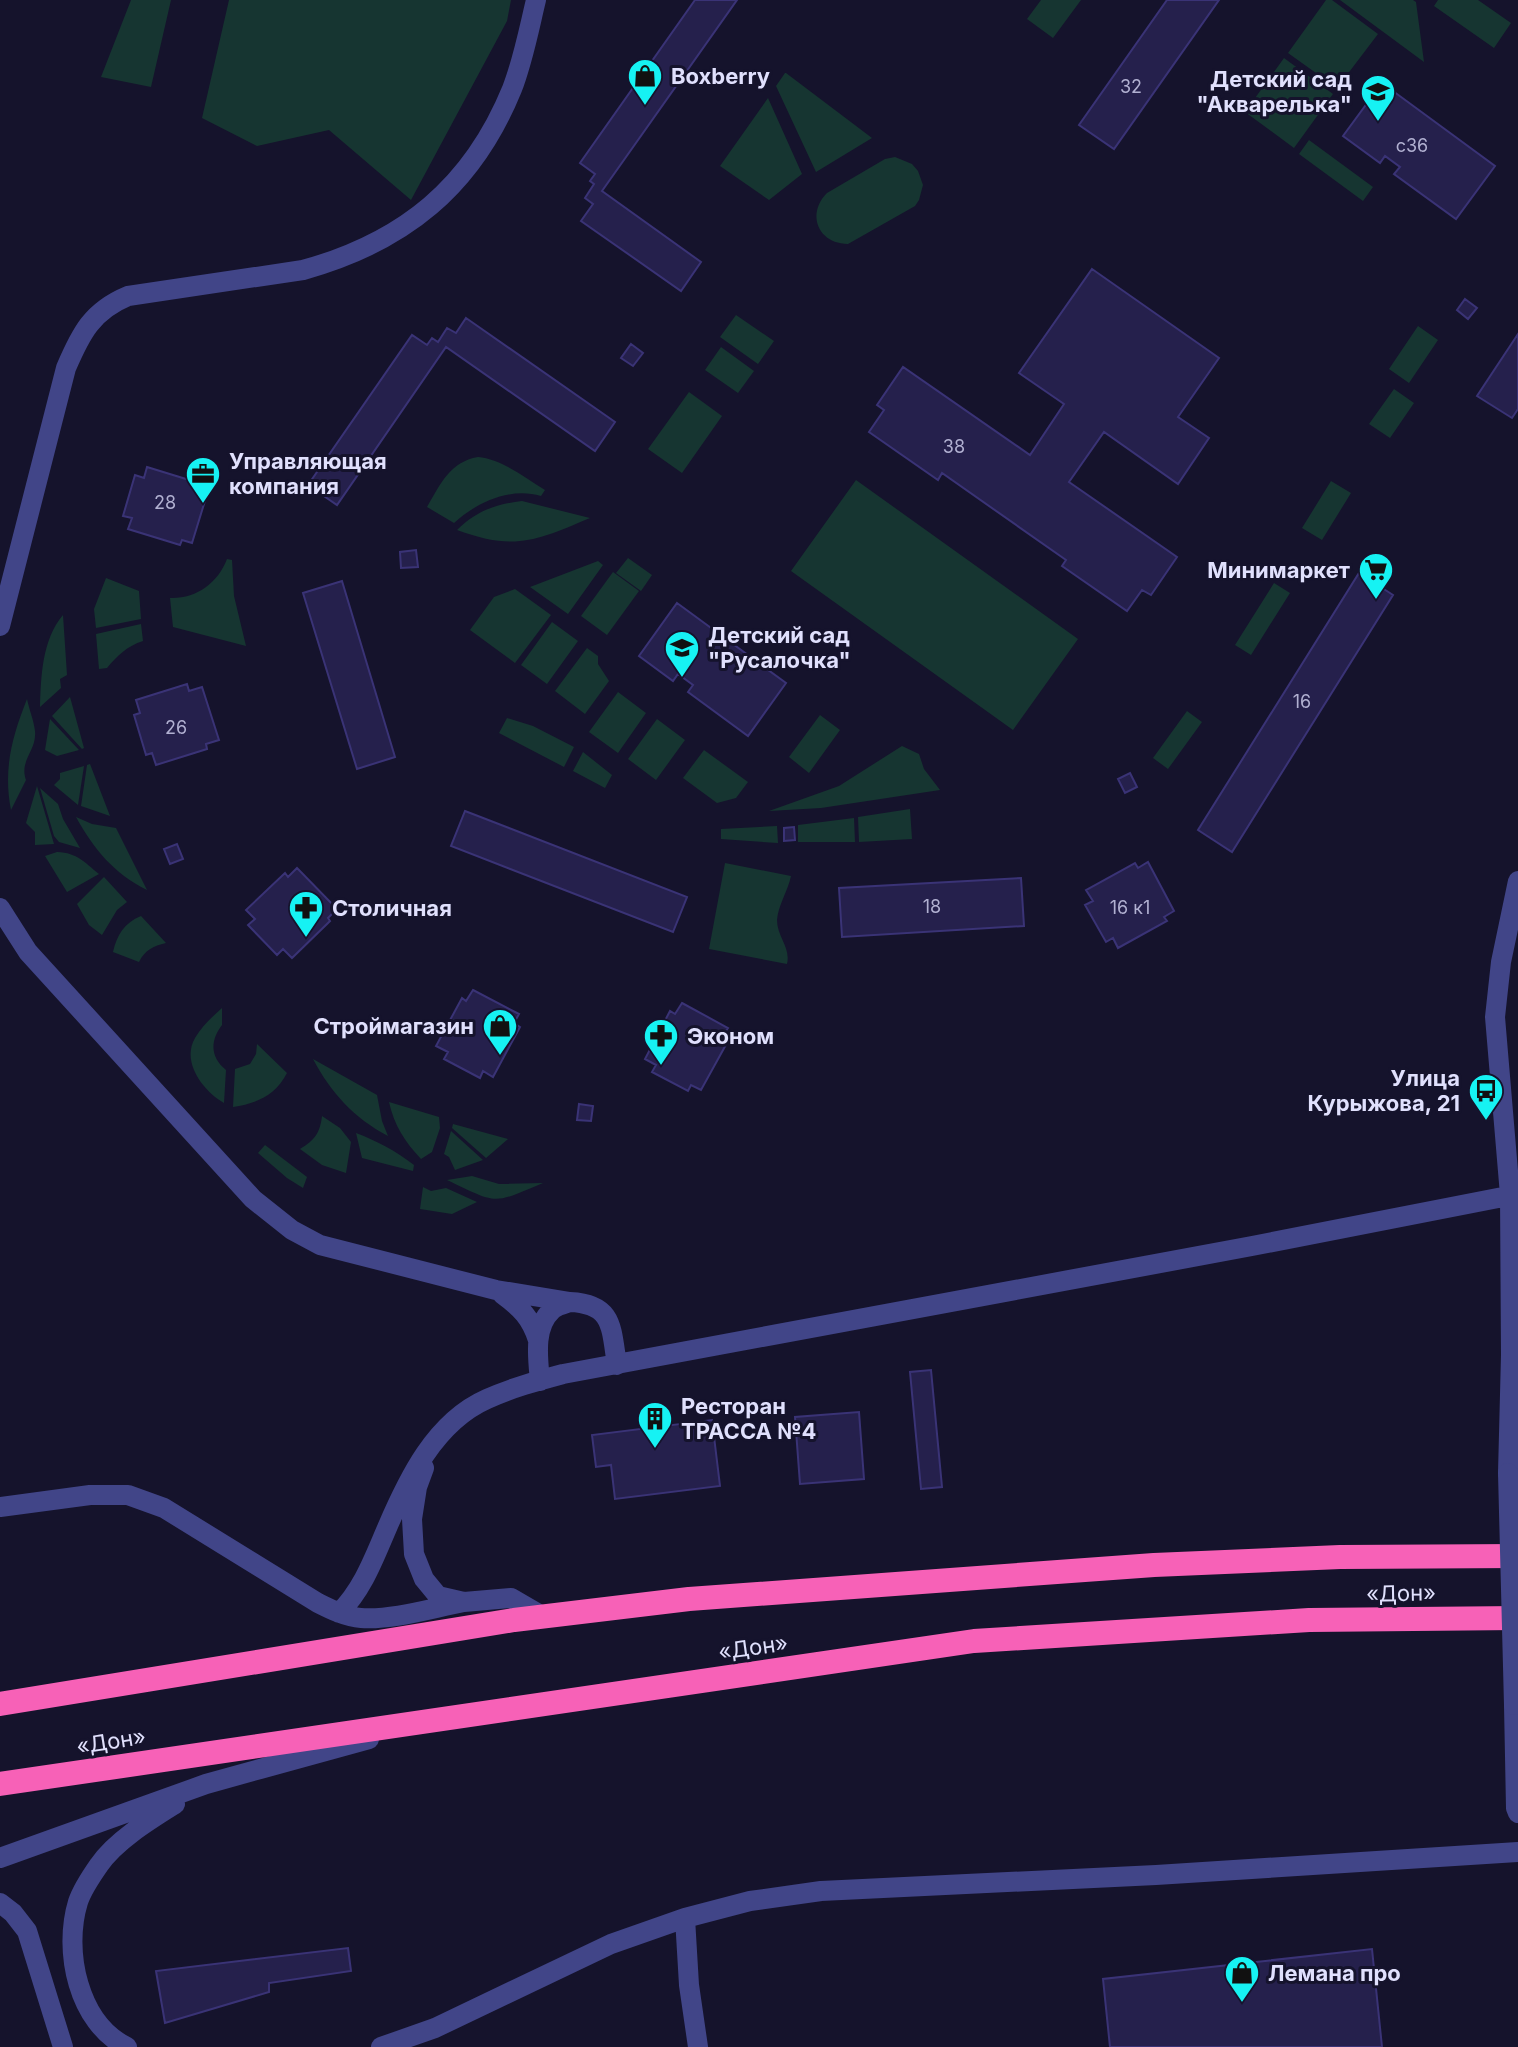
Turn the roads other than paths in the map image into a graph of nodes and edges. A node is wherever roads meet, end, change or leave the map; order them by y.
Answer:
1 (536, 0) edge
2 (0, 626) edge
3 (1518, 881) edge
4 (0, 908) edge
5 (1514, 1194) edge
6 (1518, 1234) edge
7 (496, 1290) junction
8 (570, 1302) junction
9 (538, 1340) junction
10 (617, 1365) junction
11 (540, 1381) junction
12 (434, 1442) junction
13 (0, 1507) edge
14 (1518, 1556) edge
15 (464, 1602) junction
16 (339, 1613) junction
17 (542, 1616) junction
18 (1518, 1618) edge
19 (0, 1704) edge
20 (442, 1718) junction
21 (0, 1784) edge
22 (206, 1784) junction
23 (1518, 1813) edge
24 (1518, 1852) edge
25 (0, 1858) edge
26 (0, 1903) edge
27 (685, 1918) junction
28 (122, 2046) edge
29 (63, 2047) edge
30 (381, 2047) edge
31 (698, 2047) edge

1 - 2 street
3 - 5 street
4 - 7 street
5 - 6 street
5 - 10 street
5 - 23 street, bridge
7 - 8 street
7 - 9 street
8 - 9 street
8 - 10 street
9 - 11 street
10 - 11 street
11 - 12 street
12 - 15 street
12 - 16 street
13 - 16 street
14 - 17 highway, «Дон»
15 - 16 street
15 - 17 street
17 - 19 highway, «Дон»
18 - 20 highway, «Дон»
20 - 21 highway, «Дон»
20 - 22 street
22 - 25 street
22 - 28 street
24 - 27 street
26 - 29 street
27 - 30 street
27 - 31 street

